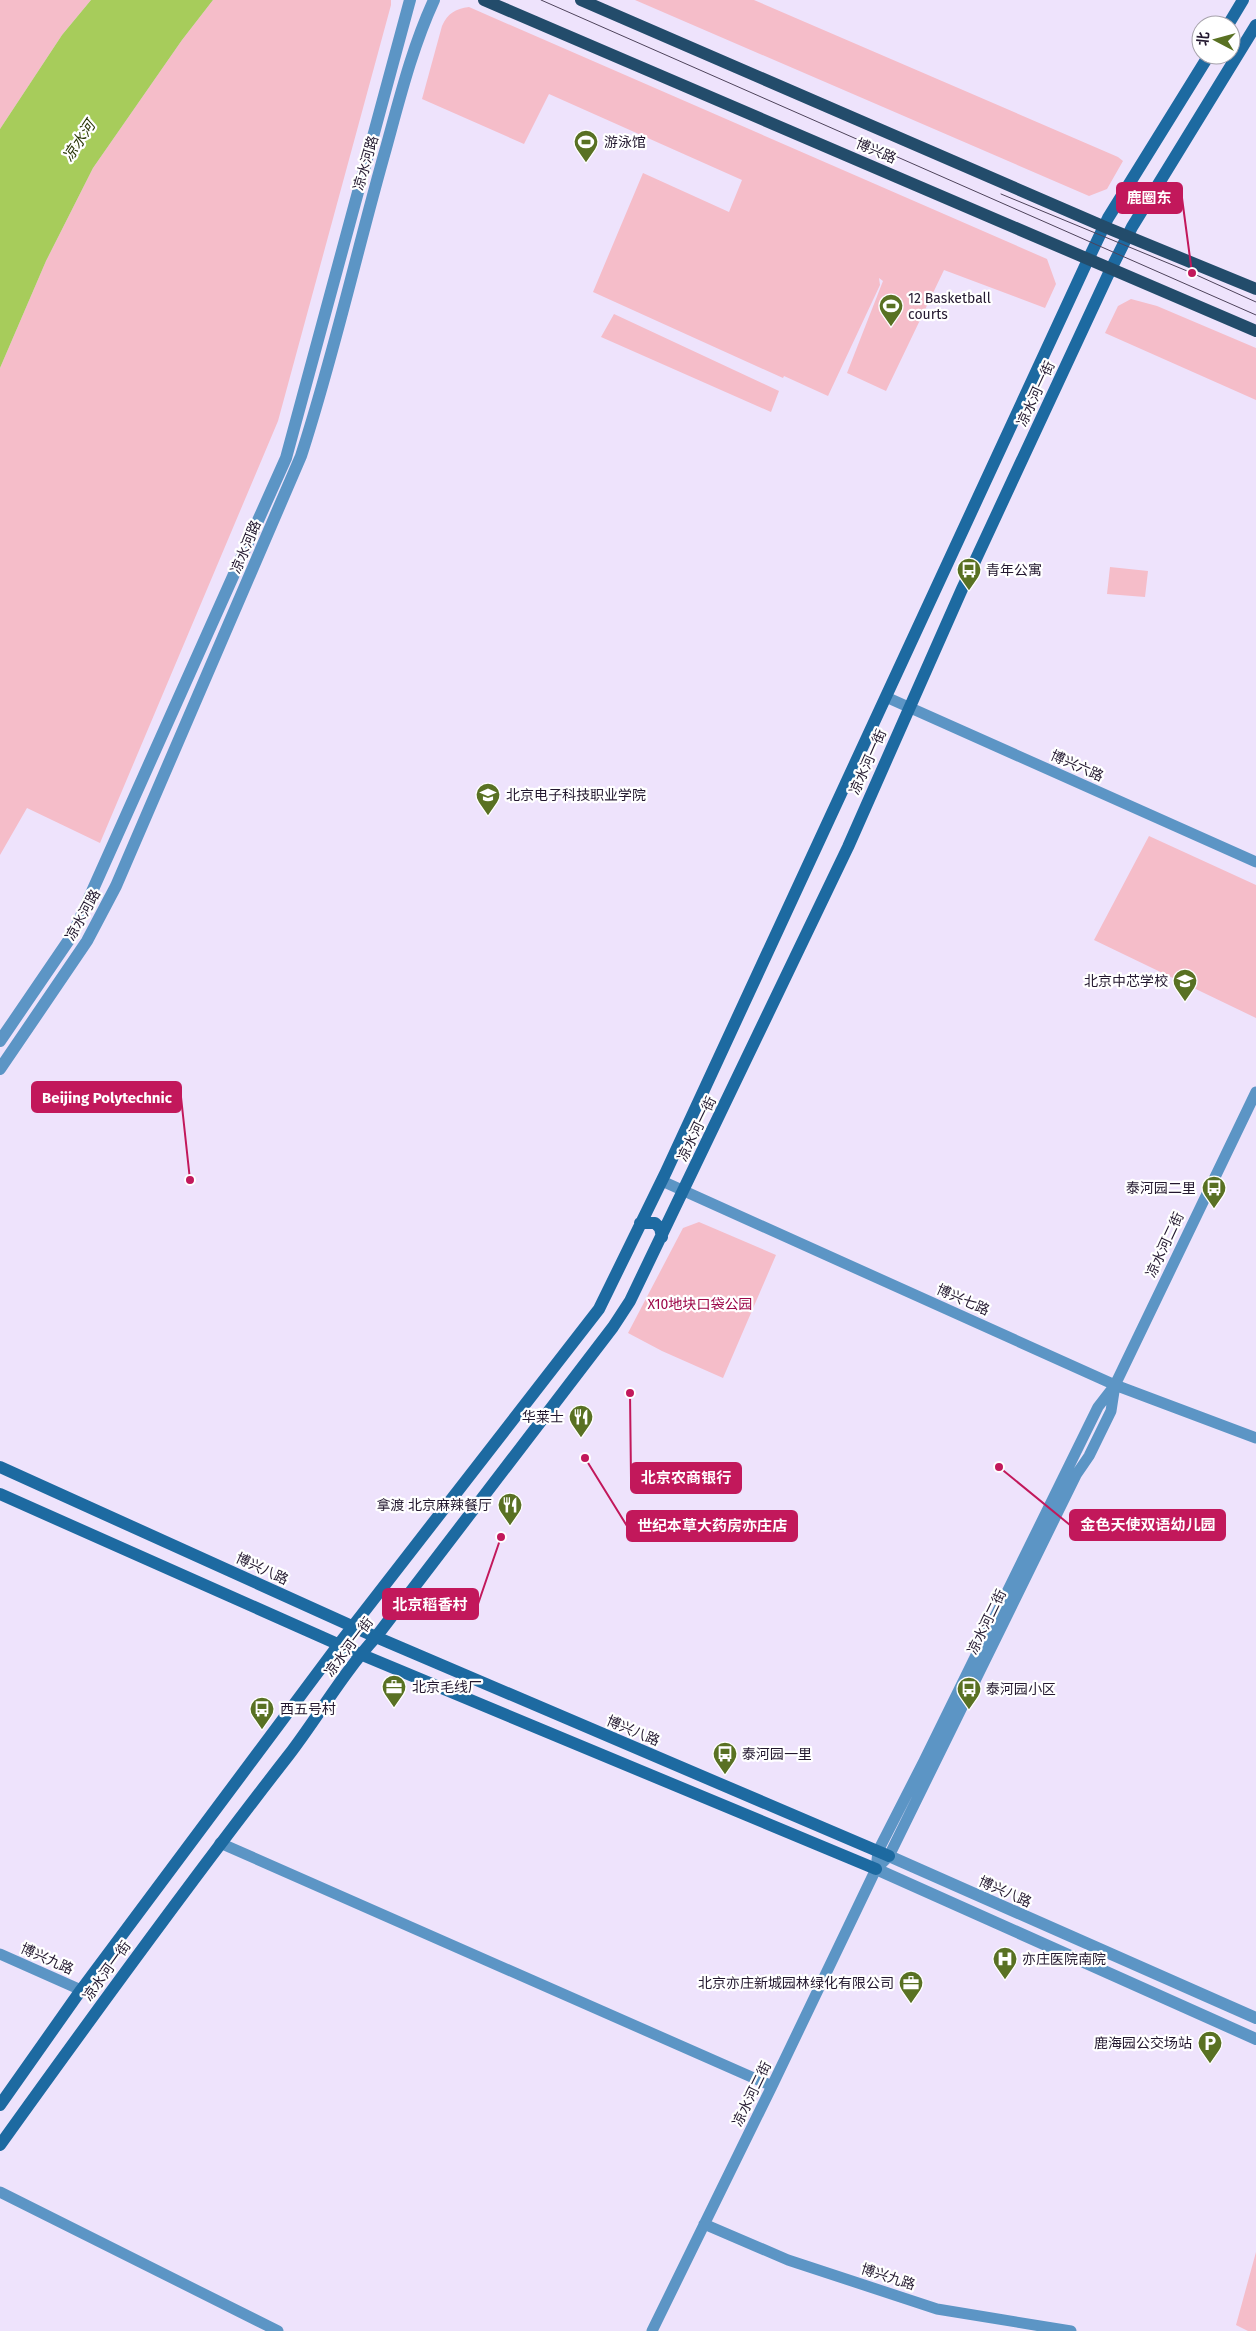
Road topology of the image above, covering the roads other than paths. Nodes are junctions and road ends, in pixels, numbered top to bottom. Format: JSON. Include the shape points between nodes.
{"nodes":[{"id":1,"x":434,"y":0,"type":"edge"},
{"id":2,"x":484,"y":0,"type":"edge"},
{"id":3,"x":581,"y":0,"type":"edge"},
{"id":4,"x":1243,"y":0,"type":"edge"},
{"id":5,"x":409,"y":4,"type":"edge"},
{"id":6,"x":1234,"y":15,"type":"edge"},
{"id":7,"x":426,"y":16,"type":"junction"},
{"id":8,"x":1256,"y":25,"type":"edge"},
{"id":9,"x":1203,"y":65,"type":"edge"},
{"id":10,"x":1105,"y":227,"type":"junction"},
{"id":11,"x":1128,"y":236,"type":"junction"},
{"id":12,"x":1089,"y":259,"type":"junction"},
{"id":13,"x":1111,"y":269,"type":"junction"},
{"id":14,"x":1256,"y":290,"type":"edge"},
{"id":15,"x":1256,"y":331,"type":"edge"},
{"id":16,"x":886,"y":698,"type":"junction"},
{"id":17,"x":909,"y":707,"type":"junction"},
{"id":18,"x":1256,"y":862,"type":"edge"},
{"id":19,"x":0,"y":1041,"type":"edge"},
{"id":20,"x":0,"y":1069,"type":"edge"},
{"id":21,"x":1256,"y":1092,"type":"edge"},
{"id":22,"x":662,"y":1181,"type":"junction"},
{"id":23,"x":684,"y":1190,"type":"junction"},
{"id":24,"x":640,"y":1223,"type":"junction"},
{"id":25,"x":662,"y":1237,"type":"junction"},
{"id":26,"x":1115,"y":1385,"type":"junction"},
{"id":27,"x":1256,"y":1438,"type":"edge"},
{"id":28,"x":0,"y":1467,"type":"edge"},
{"id":29,"x":0,"y":1494,"type":"edge"},
{"id":30,"x":352,"y":1627,"type":"junction"},
{"id":31,"x":376,"y":1637,"type":"junction"},
{"id":32,"x":339,"y":1644,"type":"junction"},
{"id":33,"x":360,"y":1654,"type":"junction"},
{"id":34,"x":220,"y":1843,"type":"junction"},
{"id":35,"x":883,"y":1854,"type":"junction"},
{"id":36,"x":876,"y":1869,"type":"junction"},
{"id":37,"x":0,"y":1954,"type":"edge"},
{"id":38,"x":81,"y":1990,"type":"junction"},
{"id":39,"x":1256,"y":2018,"type":"edge"},
{"id":40,"x":1256,"y":2039,"type":"edge"},
{"id":41,"x":772,"y":2086,"type":"junction"},
{"id":42,"x":0,"y":2106,"type":"edge"},
{"id":43,"x":0,"y":2145,"type":"edge"},
{"id":44,"x":0,"y":2192,"type":"edge"},
{"id":45,"x":704,"y":2224,"type":"junction"},
{"id":46,"x":999,"y":2326,"type":"edge"},
{"id":47,"x":278,"y":2331,"type":"edge"},
{"id":48,"x":652,"y":2331,"type":"edge"},
{"id":49,"x":1071,"y":2331,"type":"edge"}],
"edges":[{"from":1,"to":7,"type":"street","name":"凉水河路"},
{"from":2,"to":12,"type":"main road","name":"博兴路"},
{"from":3,"to":10,"type":"main road","name":"博兴路"},
{"from":4,"to":6,"type":"main road"},
{"from":5,"to":7,"type":"street"},
{"from":5,"to":19,"type":"street","name":"凉水河路","via":[[286,458],[72,934]]},
{"from":7,"to":20,"type":"street","name":"凉水河路","via":[[416,39],[318,404],[301,456],[116,886],[87,941]]},
{"from":8,"to":11,"type":"main road","name":"凉水河一街"},
{"from":9,"to":10,"type":"main road","name":"凉水河一街"},
{"from":10,"to":11,"type":"main road","name":"博兴路"},
{"from":10,"to":12,"type":"main road","name":"凉水河一街"},
{"from":11,"to":13,"type":"main road","name":"凉水河一街"},
{"from":11,"to":14,"type":"main road","name":"博兴路"},
{"from":12,"to":13,"type":"main road","name":"博兴路"},
{"from":12,"to":16,"type":"main road","name":"凉水河一街"},
{"from":13,"to":15,"type":"main road","name":"博兴路"},
{"from":13,"to":17,"type":"main road","name":"凉水河一街"},
{"from":16,"to":17,"type":"street","name":"博兴六路"},
{"from":16,"to":22,"type":"main road","name":"凉水河一街"},
{"from":17,"to":18,"type":"street","name":"博兴六路"},
{"from":17,"to":23,"type":"main road","name":"凉水河一街","via":[[848,847]]},
{"from":21,"to":26,"type":"street","name":"凉水河二街"},
{"from":22,"to":23,"type":"street","name":"博兴七路"},
{"from":22,"to":24,"type":"main road","name":"凉水河一街"},
{"from":23,"to":25,"type":"main road","name":"凉水河一街"},
{"from":23,"to":26,"type":"street","name":"博兴七路"},
{"from":24,"to":25,"type":"main road","via":[[655,1223]]},
{"from":24,"to":30,"type":"main road","name":"凉水河一街","via":[[599,1309]]},
{"from":25,"to":31,"type":"main road","name":"凉水河一街","via":[[613,1327]]},
{"from":26,"to":27,"type":"street","name":"博兴七路"},
{"from":26,"to":35,"type":"street","name":"凉水河二街","via":[[1111,1411],[1089,1456]]},
{"from":28,"to":30,"type":"main road","name":"博兴八路"},
{"from":29,"to":32,"type":"main road"},
{"from":30,"to":31,"type":"main road","name":"博兴八路"},
{"from":30,"to":32,"type":"main road","name":"凉水河一街"},
{"from":31,"to":33,"type":"main road","name":"凉水河一街"},
{"from":31,"to":35,"type":"main road","name":"博兴八路"},
{"from":32,"to":33,"type":"main road"},
{"from":32,"to":38,"type":"main road","name":"凉水河一街"},
{"from":33,"to":34,"type":"main road","name":"凉水河一街","via":[[314,1722]]},
{"from":33,"to":36,"type":"main road"},
{"from":34,"to":41,"type":"street"},
{"from":34,"to":43,"type":"main road","name":"凉水河一街"},
{"from":35,"to":36,"type":"street","name":"凉水河二街"},
{"from":35,"to":39,"type":"street","name":"博兴八路"},
{"from":36,"to":40,"type":"street"},
{"from":36,"to":41,"type":"street","name":"凉水河二街"},
{"from":37,"to":38,"type":"street","name":"博兴九路"},
{"from":38,"to":42,"type":"main road","name":"凉水河一街"},
{"from":41,"to":45,"type":"street","name":"凉水河二街"},
{"from":44,"to":47,"type":"street"},
{"from":45,"to":46,"type":"street","name":"博兴九路","via":[[788,2260]]},
{"from":45,"to":48,"type":"street","name":"凉水河二街"},
{"from":46,"to":49,"type":"street","name":"博兴九路"}]}
